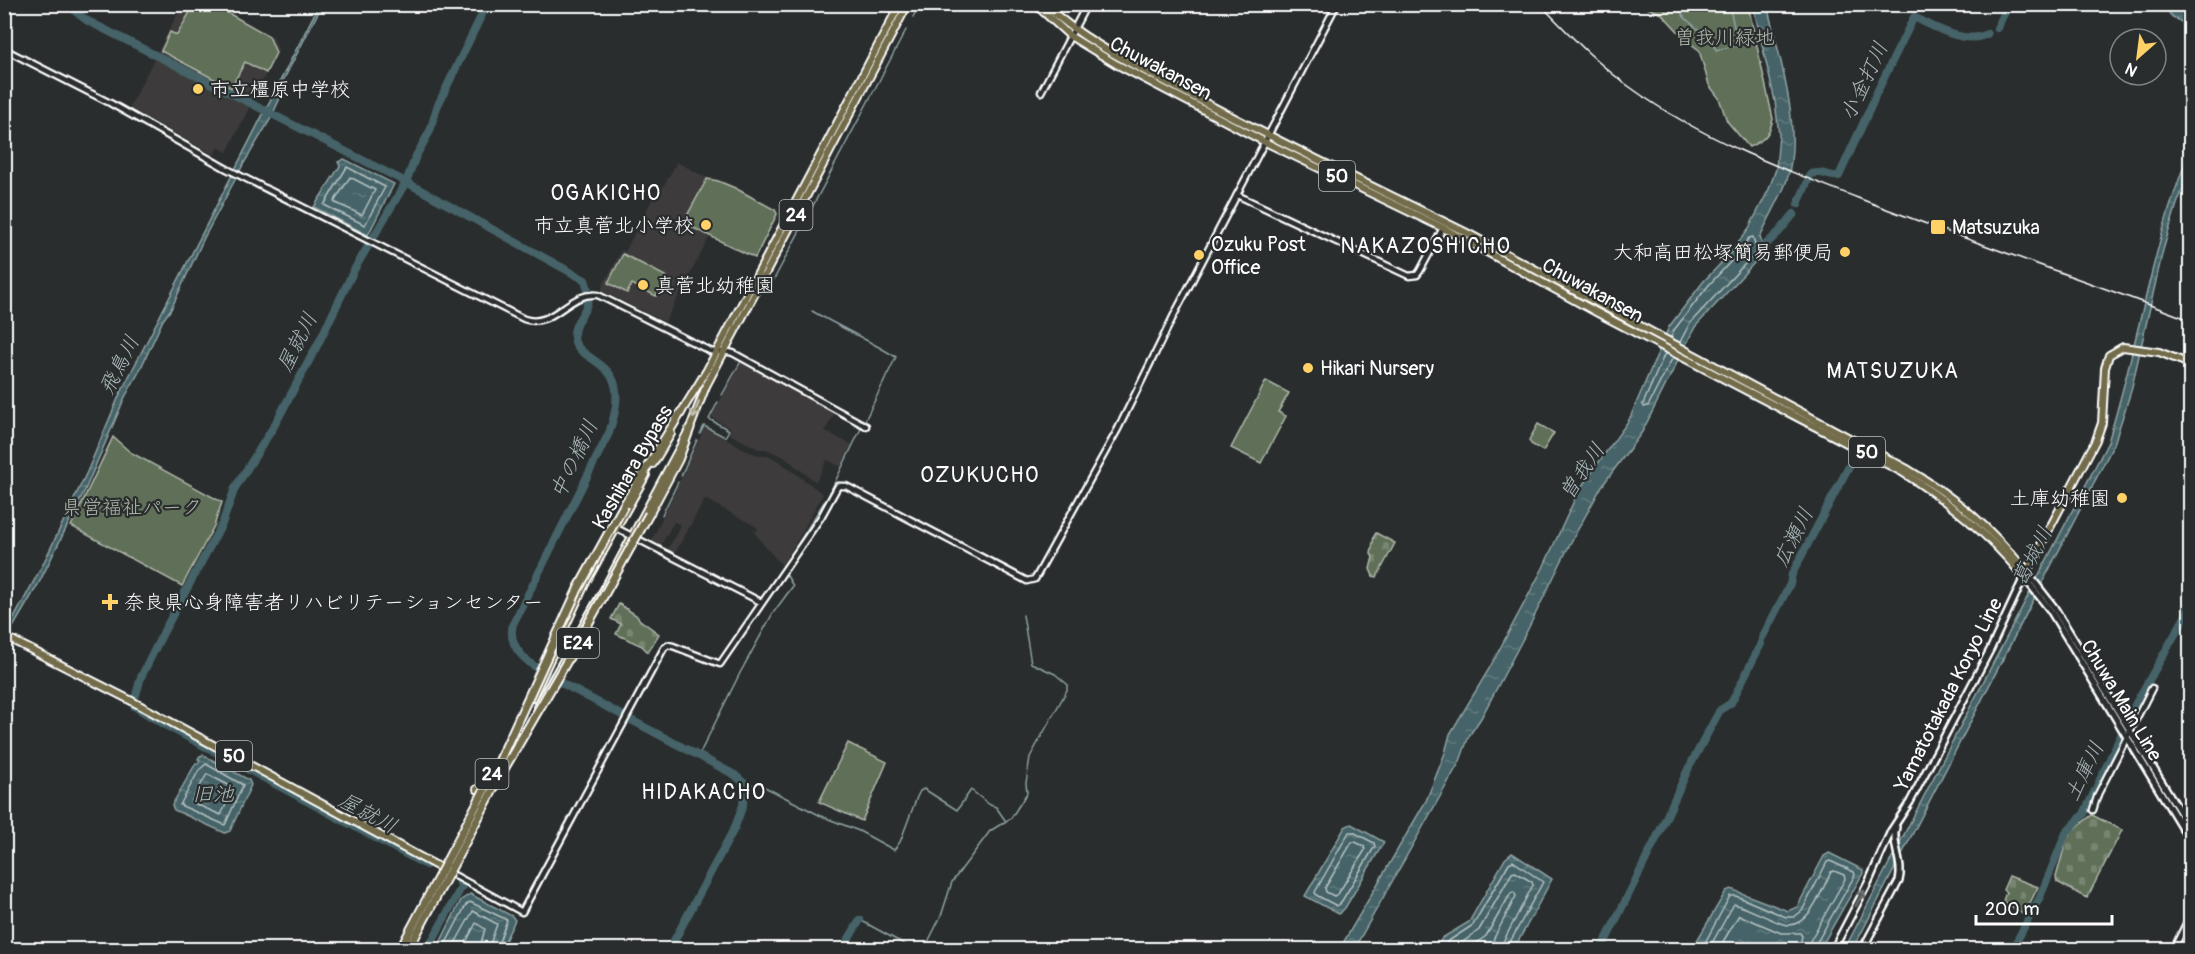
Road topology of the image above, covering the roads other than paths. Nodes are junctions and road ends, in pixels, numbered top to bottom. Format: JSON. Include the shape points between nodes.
{"nodes":[{"id":1,"x":900,"y":4,"type":"edge"},
{"id":2,"x":908,"y":4,"type":"edge"},
{"id":3,"x":1035,"y":4,"type":"edge"},
{"id":4,"x":1044,"y":4,"type":"edge"},
{"id":5,"x":1087,"y":4,"type":"edge"},
{"id":6,"x":1337,"y":4,"type":"edge"},
{"id":7,"x":1072,"y":33,"type":"junction"},
{"id":8,"x":4,"y":49,"type":"edge"},
{"id":9,"x":1041,"y":92,"type":"dead end"},
{"id":10,"x":1267,"y":139,"type":"junction"},
{"id":11,"x":1237,"y":195,"type":"junction"},
{"id":12,"x":1443,"y":228,"type":"junction"},
{"id":13,"x":1646,"y":334,"type":"junction"},
{"id":14,"x":725,"y":352,"type":"junction"},
{"id":15,"x":716,"y":353,"type":"junction"},
{"id":16,"x":2190,"y":364,"type":"edge"},
{"id":17,"x":681,"y":412,"type":"junction"},
{"id":18,"x":866,"y":426,"type":"dead end"},
{"id":19,"x":690,"y":428,"type":"junction"},
{"id":20,"x":624,"y":505,"type":"joint"},
{"id":21,"x":649,"y":514,"type":"joint"},
{"id":22,"x":616,"y":528,"type":"junction"},
{"id":23,"x":632,"y":536,"type":"junction"},
{"id":24,"x":2025,"y":574,"type":"junction"},
{"id":25,"x":2044,"y":598,"type":"junction"},
{"id":26,"x":761,"y":602,"type":"junction"},
{"id":27,"x":4,"y":636,"type":"edge"},
{"id":28,"x":2152,"y":687,"type":"dead end"},
{"id":29,"x":2128,"y":732,"type":"junction"},
{"id":30,"x":501,"y":767,"type":"junction"},
{"id":31,"x":2093,"y":810,"type":"dead end"},
{"id":32,"x":1897,"y":823,"type":"junction"},
{"id":33,"x":2190,"y":828,"type":"edge"},
{"id":34,"x":2190,"y":841,"type":"edge"},
{"id":35,"x":442,"y":869,"type":"junction"},
{"id":36,"x":450,"y":873,"type":"junction"},
{"id":37,"x":2190,"y":916,"type":"edge"},
{"id":38,"x":400,"y":950,"type":"edge"},
{"id":39,"x":408,"y":950,"type":"edge"},
{"id":40,"x":1833,"y":950,"type":"edge"},
{"id":41,"x":1862,"y":950,"type":"edge"},
{"id":42,"x":2174,"y":950,"type":"edge"}],
"edges":[{"from":1,"to":15,"type":"main road","name":"Kashihara Bypass","number":"24"},
{"from":2,"to":14,"type":"main road","name":"Kashihara Bypass","number":"24"},
{"from":3,"to":7,"type":"main road","name":"Chuwakansen","number":"50"},
{"from":4,"to":7,"type":"main road","name":"Chuwakansen","number":"50"},
{"from":5,"to":7,"type":"street"},
{"from":6,"to":10,"type":"street"},
{"from":7,"to":9,"type":"street"},
{"from":7,"to":10,"type":"main road","name":"Chuwakansen","number":"50","via":[[1116,64]]},
{"from":8,"to":15,"type":"street","via":[[226,169],[529,321],[547,319],[574,299],[592,294]]},
{"from":10,"to":11,"type":"street"},
{"from":10,"to":12,"type":"main road","name":"Chuwakansen","number":"50"},
{"from":10,"to":13,"type":"main road","name":"Chuwakansen","number":"50","via":[[1469,234]]},
{"from":11,"to":12,"type":"street","via":[[1409,276],[1420,272]]},
{"from":11,"to":26,"type":"street","via":[[1118,429],[1035,579],[1027,580],[842,485]]},
{"from":12,"to":13,"type":"main road","name":"Chuwakansen","number":"50"},
{"from":13,"to":24,"type":"main road","name":"Chuwakansen","number":"50","via":[[1928,481],[1982,522]]},
{"from":14,"to":15,"type":"street"},
{"from":14,"to":18,"type":"street"},
{"from":14,"to":19,"type":"main road","name":"Kashihara Bypass","number":"24","one_way":true},
{"from":15,"to":17,"type":"main road","name":"Kashihara Bypass","number":"24"},
{"from":16,"to":24,"type":"main road","via":[[2171,356],[2127,348],[2116,349],[2109,355],[2102,423],[2096,440]]},
{"from":17,"to":20,"type":"highway","number":"24"},
{"from":17,"to":22,"type":"main road","name":"Kashihara Bypass","number":"24"},
{"from":19,"to":21,"type":"highway","number":"24"},
{"from":19,"to":23,"type":"main road","name":"Kashihara Bypass","number":"24"},
{"from":20,"to":30,"type":"highway","number":"E24","bridge":true,"via":[[573,600]]},
{"from":21,"to":30,"type":"highway","number":"E24","bridge":true,"via":[[574,649]]},
{"from":22,"to":23,"type":"street"},
{"from":22,"to":35,"type":"main road","name":"Kashihara Bypass","number":"24","bridge":true},
{"from":23,"to":26,"type":"street"},
{"from":23,"to":36,"type":"main road","name":"Kashihara Bypass","number":"24","bridge":true,"via":[[554,674]]},
{"from":24,"to":25,"type":"main road","name":"Chuwa Main Line"},
{"from":24,"to":32,"type":"main road","name":"Yamatotakada Koryo Line","via":[[1991,648]]},
{"from":25,"to":29,"type":"main road","name":"Chuwa Main Line","via":[[2124,719]]},
{"from":25,"to":29,"type":"main road","name":"Chuwa Main Line","via":[[2121,727]]},
{"from":26,"to":36,"type":"street","via":[[720,664],[674,646],[664,648],[522,912]]},
{"from":27,"to":35,"type":"main road","number":"50"},
{"from":28,"to":29,"type":"street"},
{"from":29,"to":31,"type":"street"},
{"from":29,"to":33,"type":"main road","name":"Chuwa Main Line"},
{"from":29,"to":34,"type":"main road","name":"Chuwa Main Line"},
{"from":30,"to":38,"type":"highway","number":"E24","bridge":true},
{"from":30,"to":39,"type":"highway","number":"E24","bridge":true},
{"from":40,"to":32,"type":"main road","name":"Yamatotakada Koryo Line","one_way":true},
{"from":32,"to":41,"type":"main road","name":"Yamatotakada Koryo Line","via":[[1899,881]]},
{"from":35,"to":36,"type":"main road","number":"50"},
{"from":35,"to":38,"type":"main road","name":"Kashihara Bypass","number":"24"},
{"from":36,"to":39,"type":"main road","name":"Kashihara Bypass","number":"24"},
{"from":37,"to":42,"type":"street"}]}
